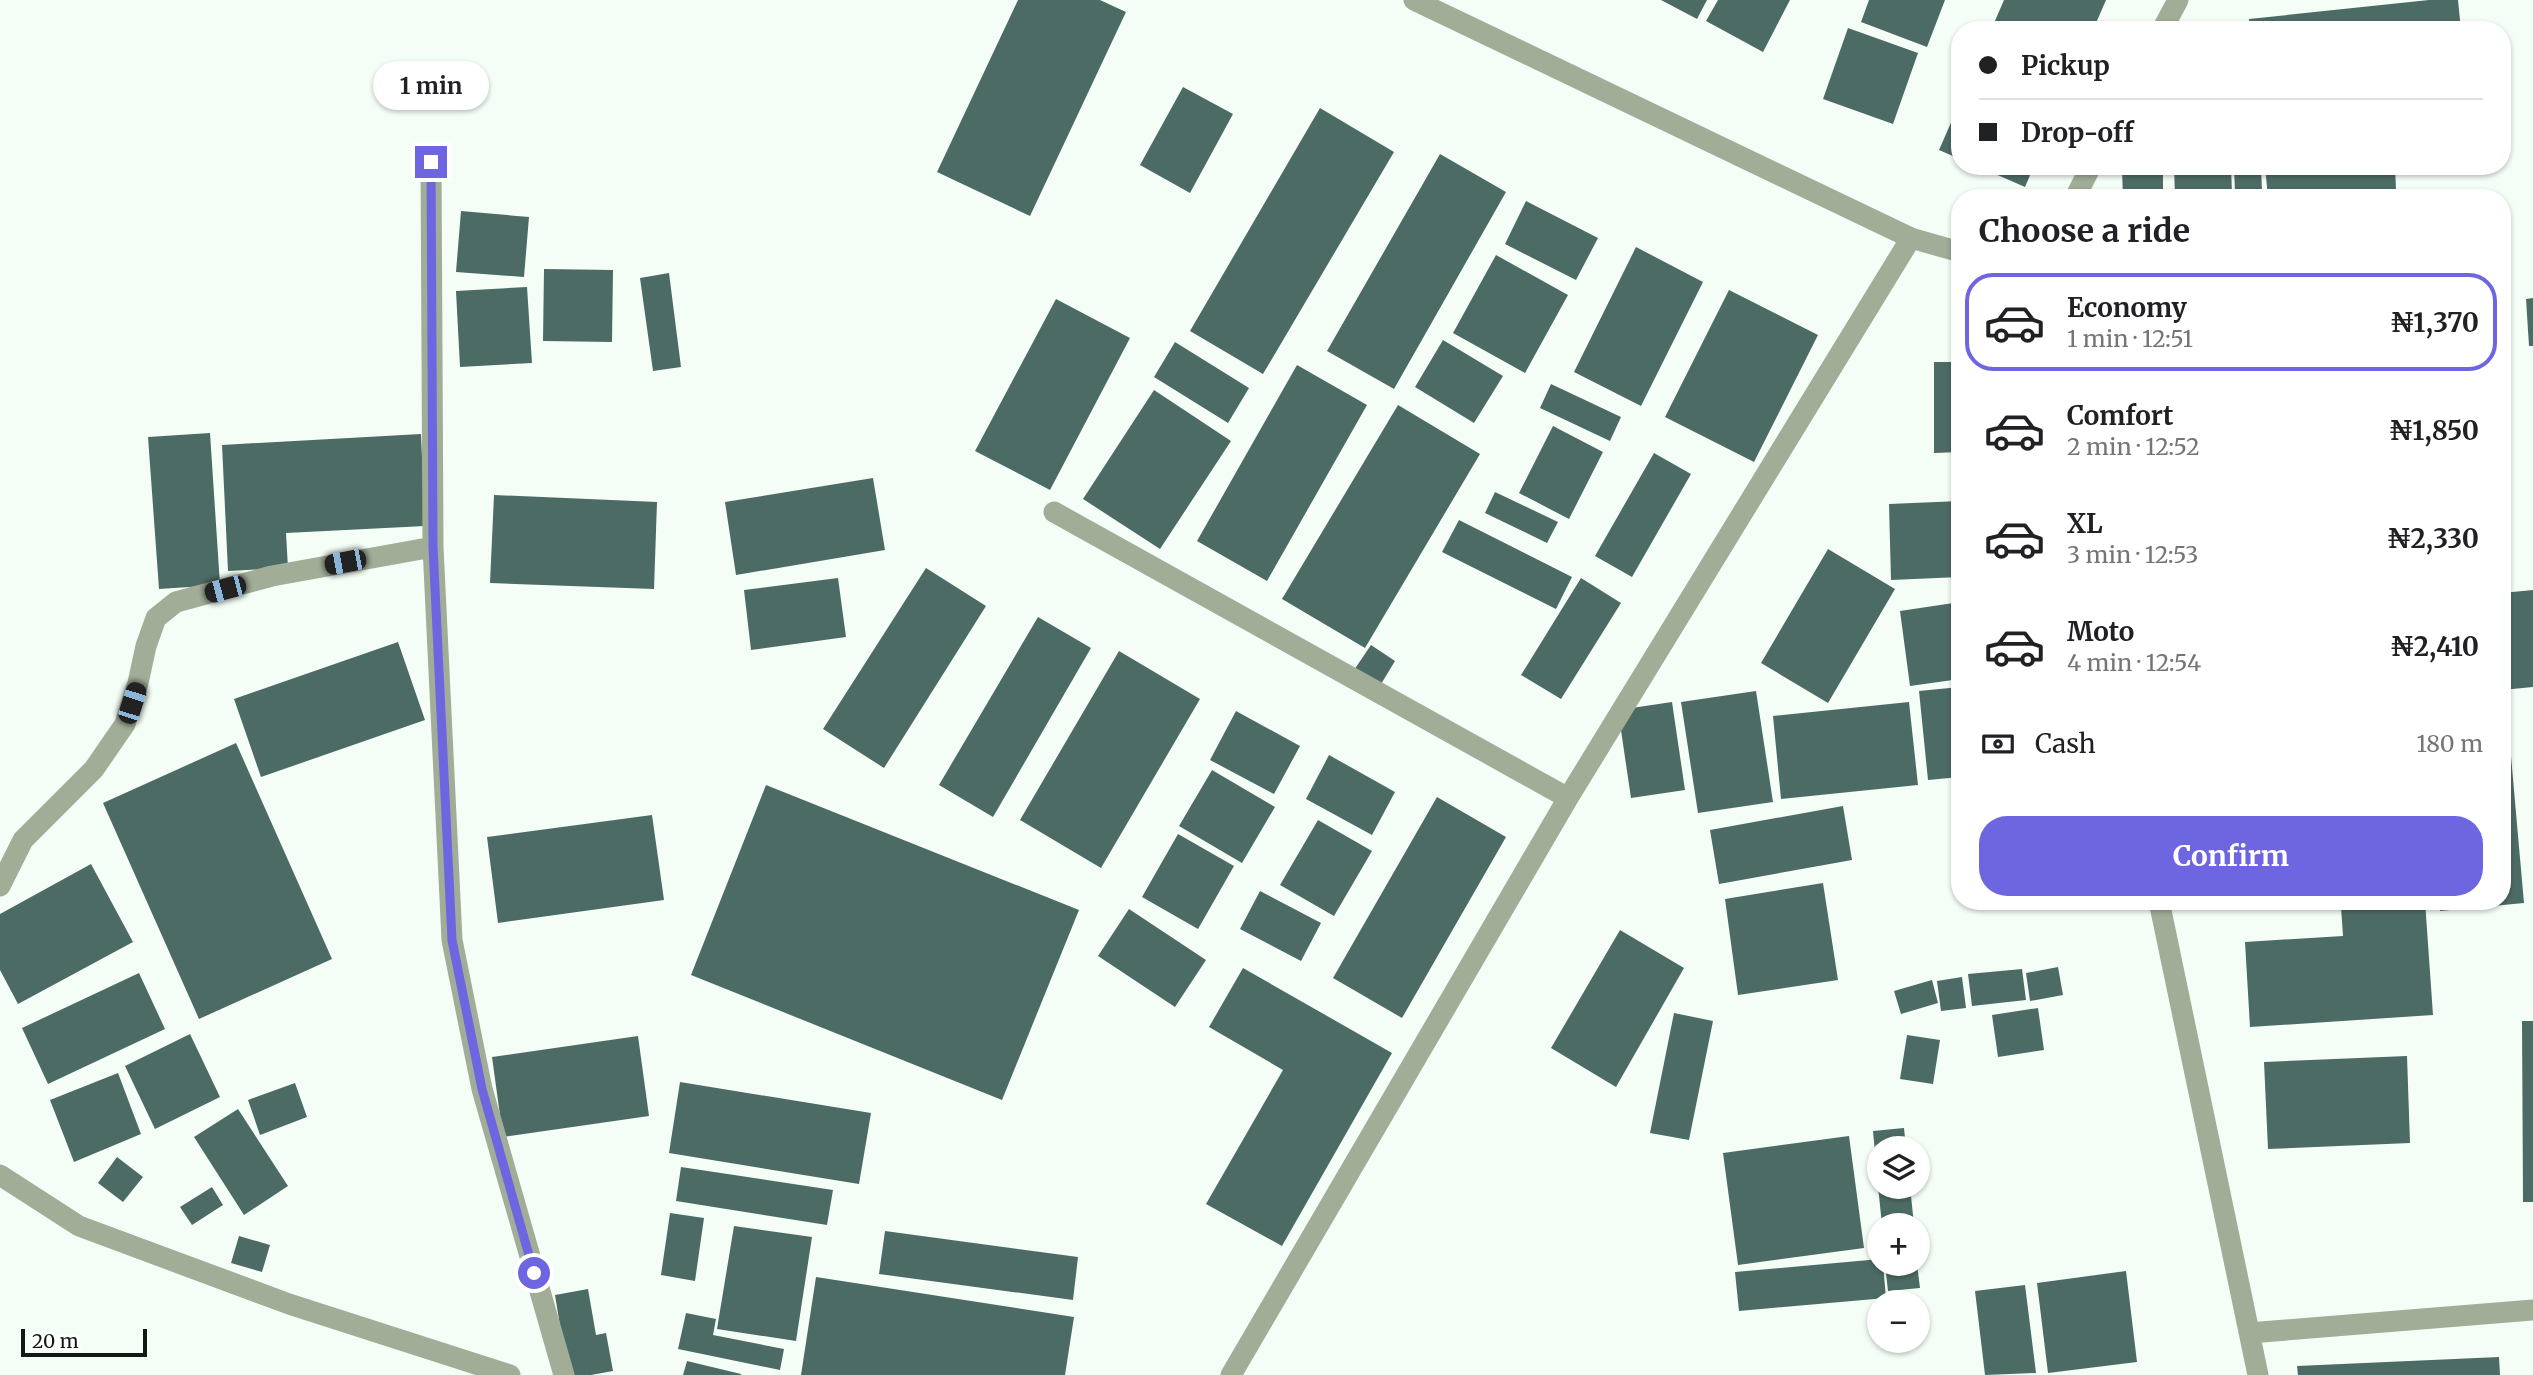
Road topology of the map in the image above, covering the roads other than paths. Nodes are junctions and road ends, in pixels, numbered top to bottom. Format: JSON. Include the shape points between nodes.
{"nodes":[{"id":1,"x":1414,"y":0,"type":"edge"},
{"id":2,"x":2178,"y":0,"type":"edge"},
{"id":3,"x":2167,"y":21,"type":"edge"},
{"id":4,"x":431,"y":162,"type":"dead end"},
{"id":5,"x":1911,"y":238,"type":"junction"},
{"id":6,"x":1951,"y":249,"type":"edge"},
{"id":7,"x":1054,"y":512,"type":"dead end"},
{"id":8,"x":433,"y":547,"type":"junction"},
{"id":9,"x":1568,"y":798,"type":"junction"},
{"id":10,"x":0,"y":886,"type":"edge"},
{"id":11,"x":2161,"y":910,"type":"edge"},
{"id":12,"x":0,"y":1175,"type":"edge"},
{"id":13,"x":2533,"y":1310,"type":"edge"},
{"id":14,"x":2249,"y":1333,"type":"junction"},
{"id":15,"x":510,"y":1375,"type":"edge"},
{"id":16,"x":564,"y":1375,"type":"edge"},
{"id":17,"x":1231,"y":1375,"type":"edge"},
{"id":18,"x":2258,"y":1375,"type":"edge"}],
"edges":[{"from":1,"to":5,"type":"street"},
{"from":2,"to":3,"type":"street"},
{"from":4,"to":8,"type":"street"},
{"from":5,"to":6,"type":"street"},
{"from":5,"to":9,"type":"street"},
{"from":7,"to":9,"type":"street"},
{"from":8,"to":10,"type":"street","via":[[272,576],[176,602],[156,618],[125,724],[94,769],[23,840]]},
{"from":8,"to":16,"type":"street","via":[[452,940],[482,1089]]},
{"from":9,"to":17,"type":"street"},
{"from":11,"to":14,"type":"street"},
{"from":12,"to":15,"type":"street","via":[[79,1226],[289,1304]]},
{"from":13,"to":14,"type":"street"},
{"from":14,"to":18,"type":"street"}]}
